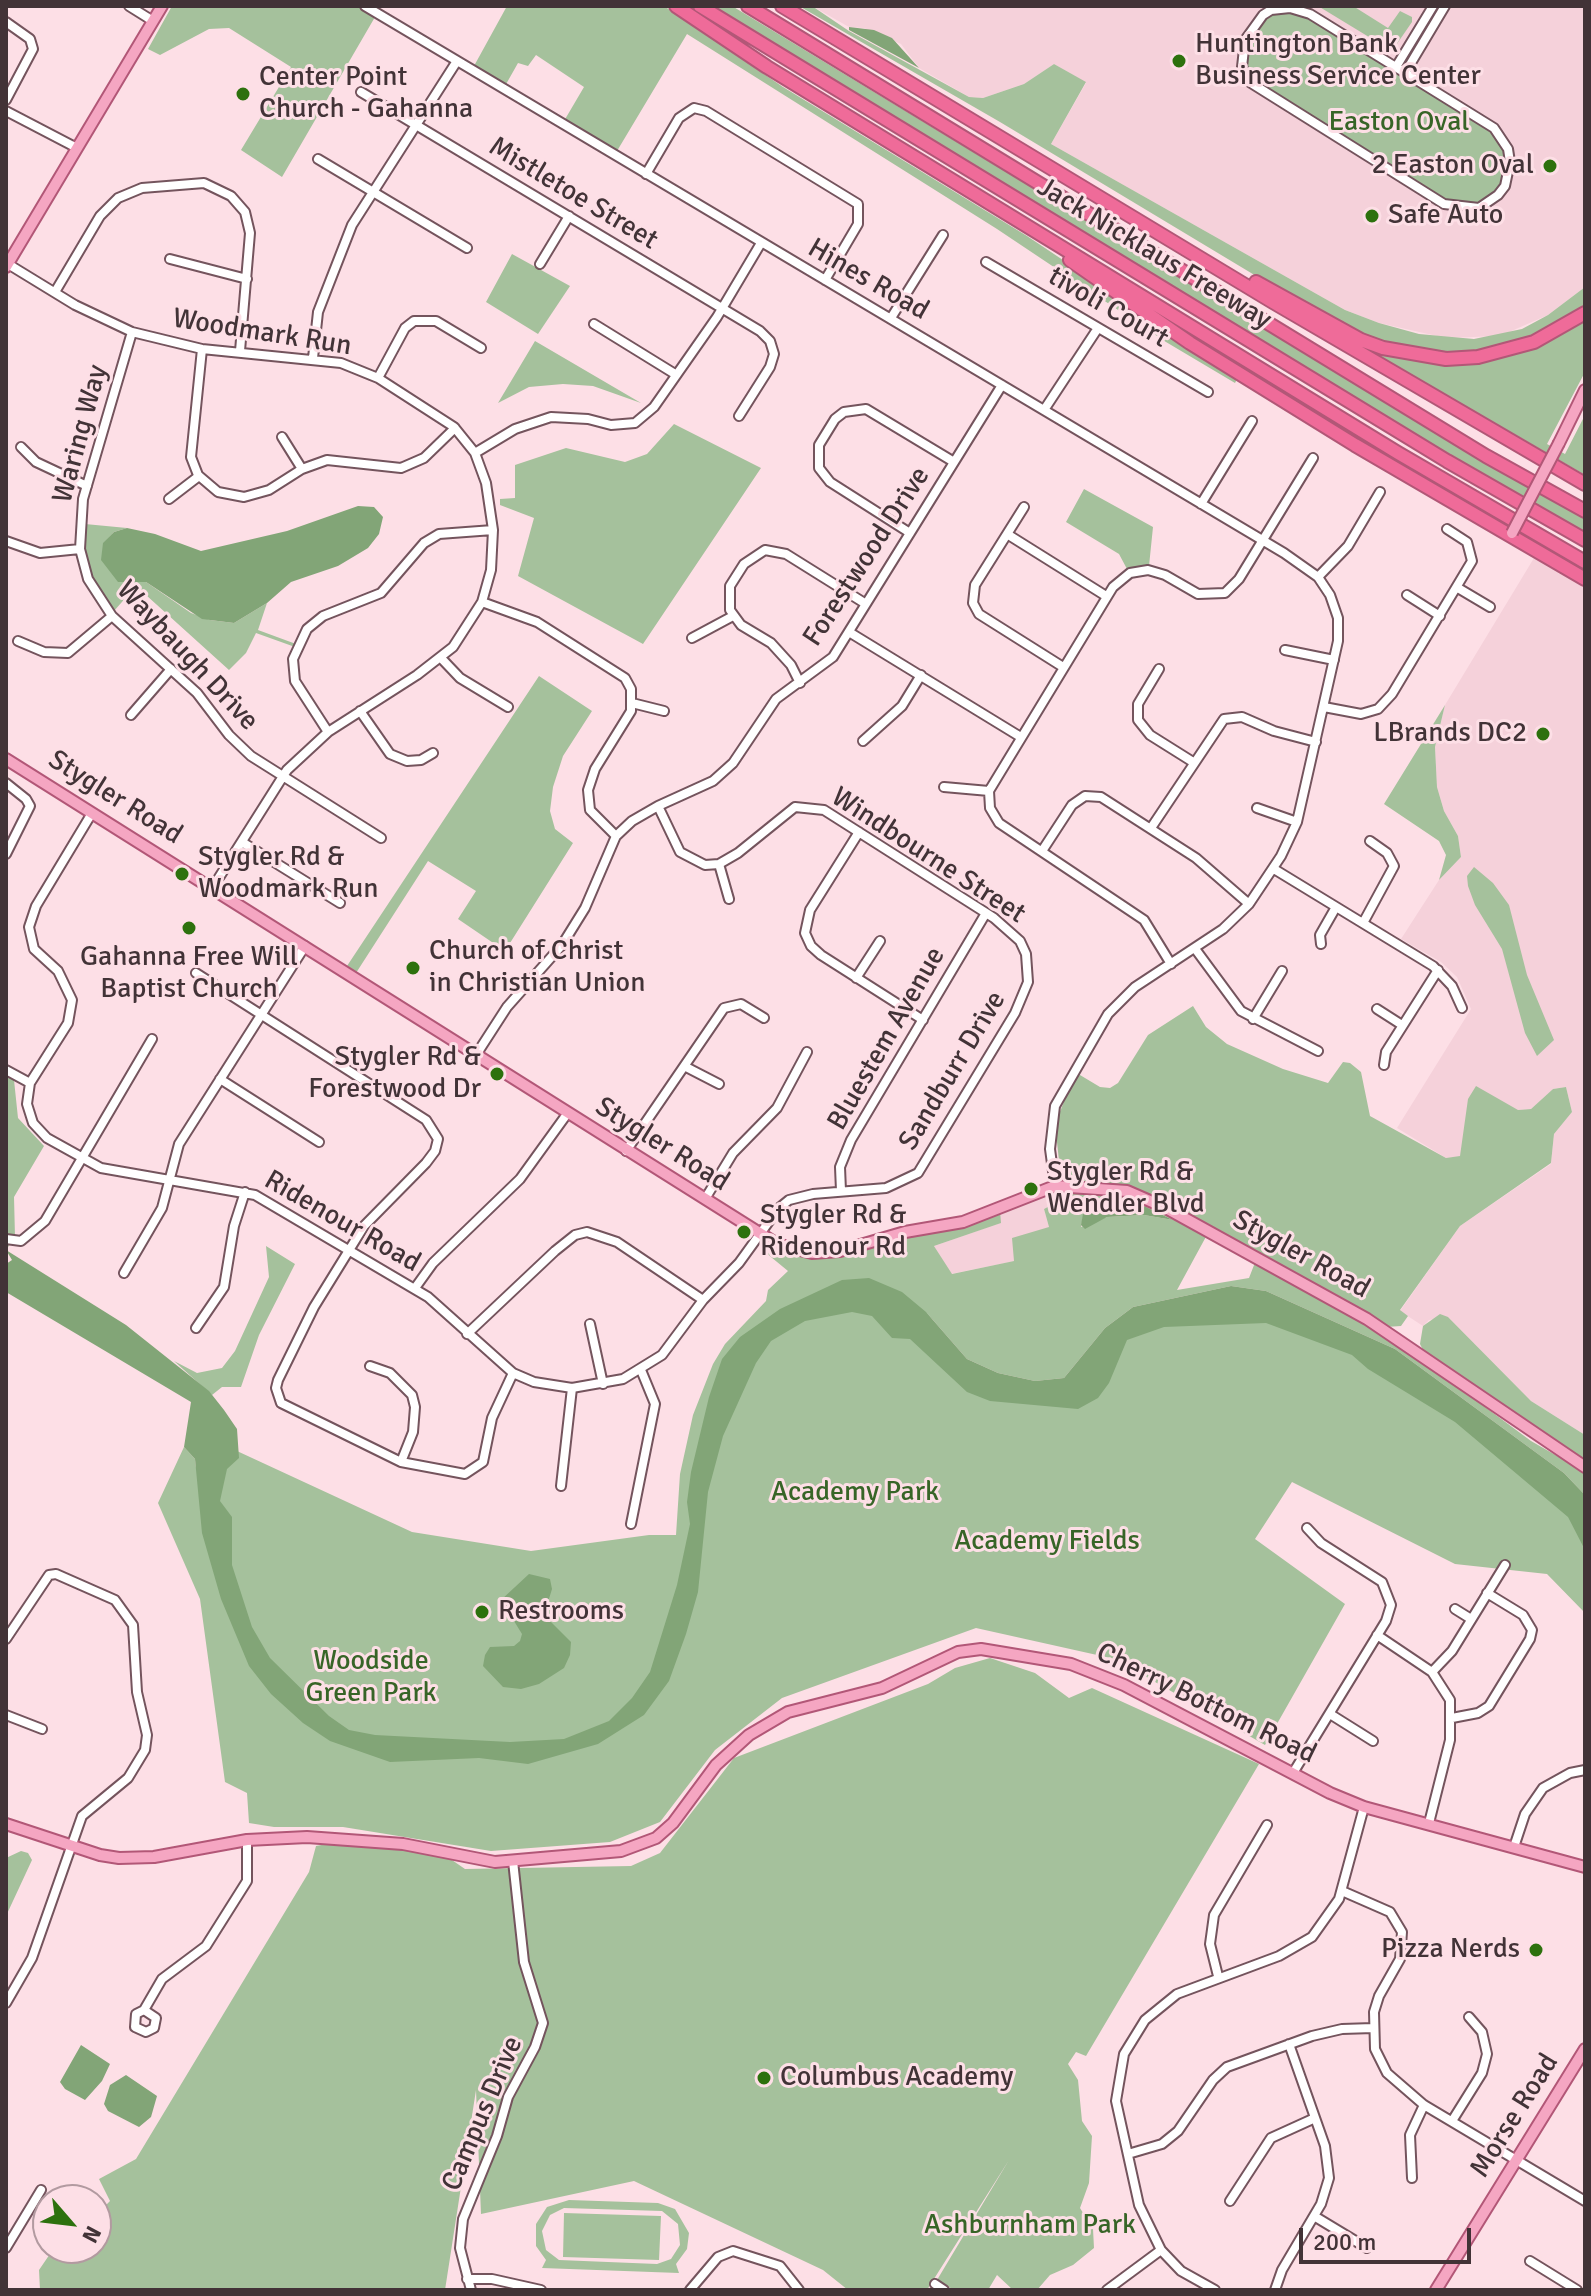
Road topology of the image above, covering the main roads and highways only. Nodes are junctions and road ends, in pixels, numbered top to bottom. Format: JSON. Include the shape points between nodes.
{"nodes":[{"id":1,"x":162,"y":6,"type":"edge"},
{"id":2,"x":676,"y":6,"type":"edge"},
{"id":3,"x":700,"y":6,"type":"edge"},
{"id":4,"x":748,"y":6,"type":"edge"},
{"id":5,"x":782,"y":6,"type":"edge"},
{"id":6,"x":967,"y":115,"type":"junction"},
{"id":7,"x":990,"y":203,"type":"junction"},
{"id":8,"x":7,"y":266,"type":"edge"},
{"id":9,"x":1585,"y":313,"type":"edge"},
{"id":10,"x":1585,"y":390,"type":"edge"},
{"id":11,"x":1585,"y":399,"type":"edge"},
{"id":12,"x":1559,"y":443,"type":"junction"},
{"id":13,"x":1585,"y":484,"type":"edge"},
{"id":14,"x":1585,"y":511,"type":"edge"},
{"id":15,"x":1511,"y":535,"type":"junction"},
{"id":16,"x":1585,"y":540,"type":"edge"},
{"id":17,"x":1585,"y":562,"type":"edge"},
{"id":18,"x":1585,"y":579,"type":"edge"},
{"id":19,"x":6,"y":759,"type":"edge"},
{"id":20,"x":1585,"y":1467,"type":"edge"},
{"id":21,"x":6,"y":1824,"type":"edge"},
{"id":22,"x":1585,"y":1867,"type":"edge"},
{"id":23,"x":1585,"y":2049,"type":"edge"},
{"id":24,"x":1436,"y":2290,"type":"edge"}],
"edges":[{"from":1,"to":8,"type":"main road"},
{"from":2,"to":7,"type":"highway"},
{"from":3,"to":16,"type":"highway","name":"Jack Nicklaus Freeway"},
{"from":4,"to":14,"type":"highway","name":"Jack Nicklaus Freeway","via":[[1486,456]]},
{"from":5,"to":6,"type":"highway"},
{"from":6,"to":9,"type":"highway","via":[[1181,241],[1383,348],[1446,359],[1478,357],[1534,342]]},
{"from":6,"to":13,"type":"highway"},
{"from":7,"to":15,"type":"highway","via":[[1190,343]]},
{"from":7,"to":17,"type":"highway"},
{"from":10,"to":12,"type":"main road"},
{"from":11,"to":12,"type":"main road"},
{"from":12,"to":15,"type":"main road","bridge":true},
{"from":15,"to":18,"type":"highway"},
{"from":19,"to":20,"type":"main road","name":"Stygler Road","via":[[758,1235],[801,1251],[840,1251],[963,1222],[1055,1186],[1114,1188],[1166,1208],[1387,1331]]},
{"from":21,"to":22,"type":"main road","name":"Cherry Bottom Road","via":[[119,1858],[247,1840],[320,1838],[418,1846],[495,1862],[621,1851],[656,1838],[716,1765],[749,1735],[788,1712],[882,1688],[958,1652],[981,1649],[1071,1664],[1124,1685],[1364,1807]]},
{"from":23,"to":24,"type":"main road","name":"Morse Road"}]}
